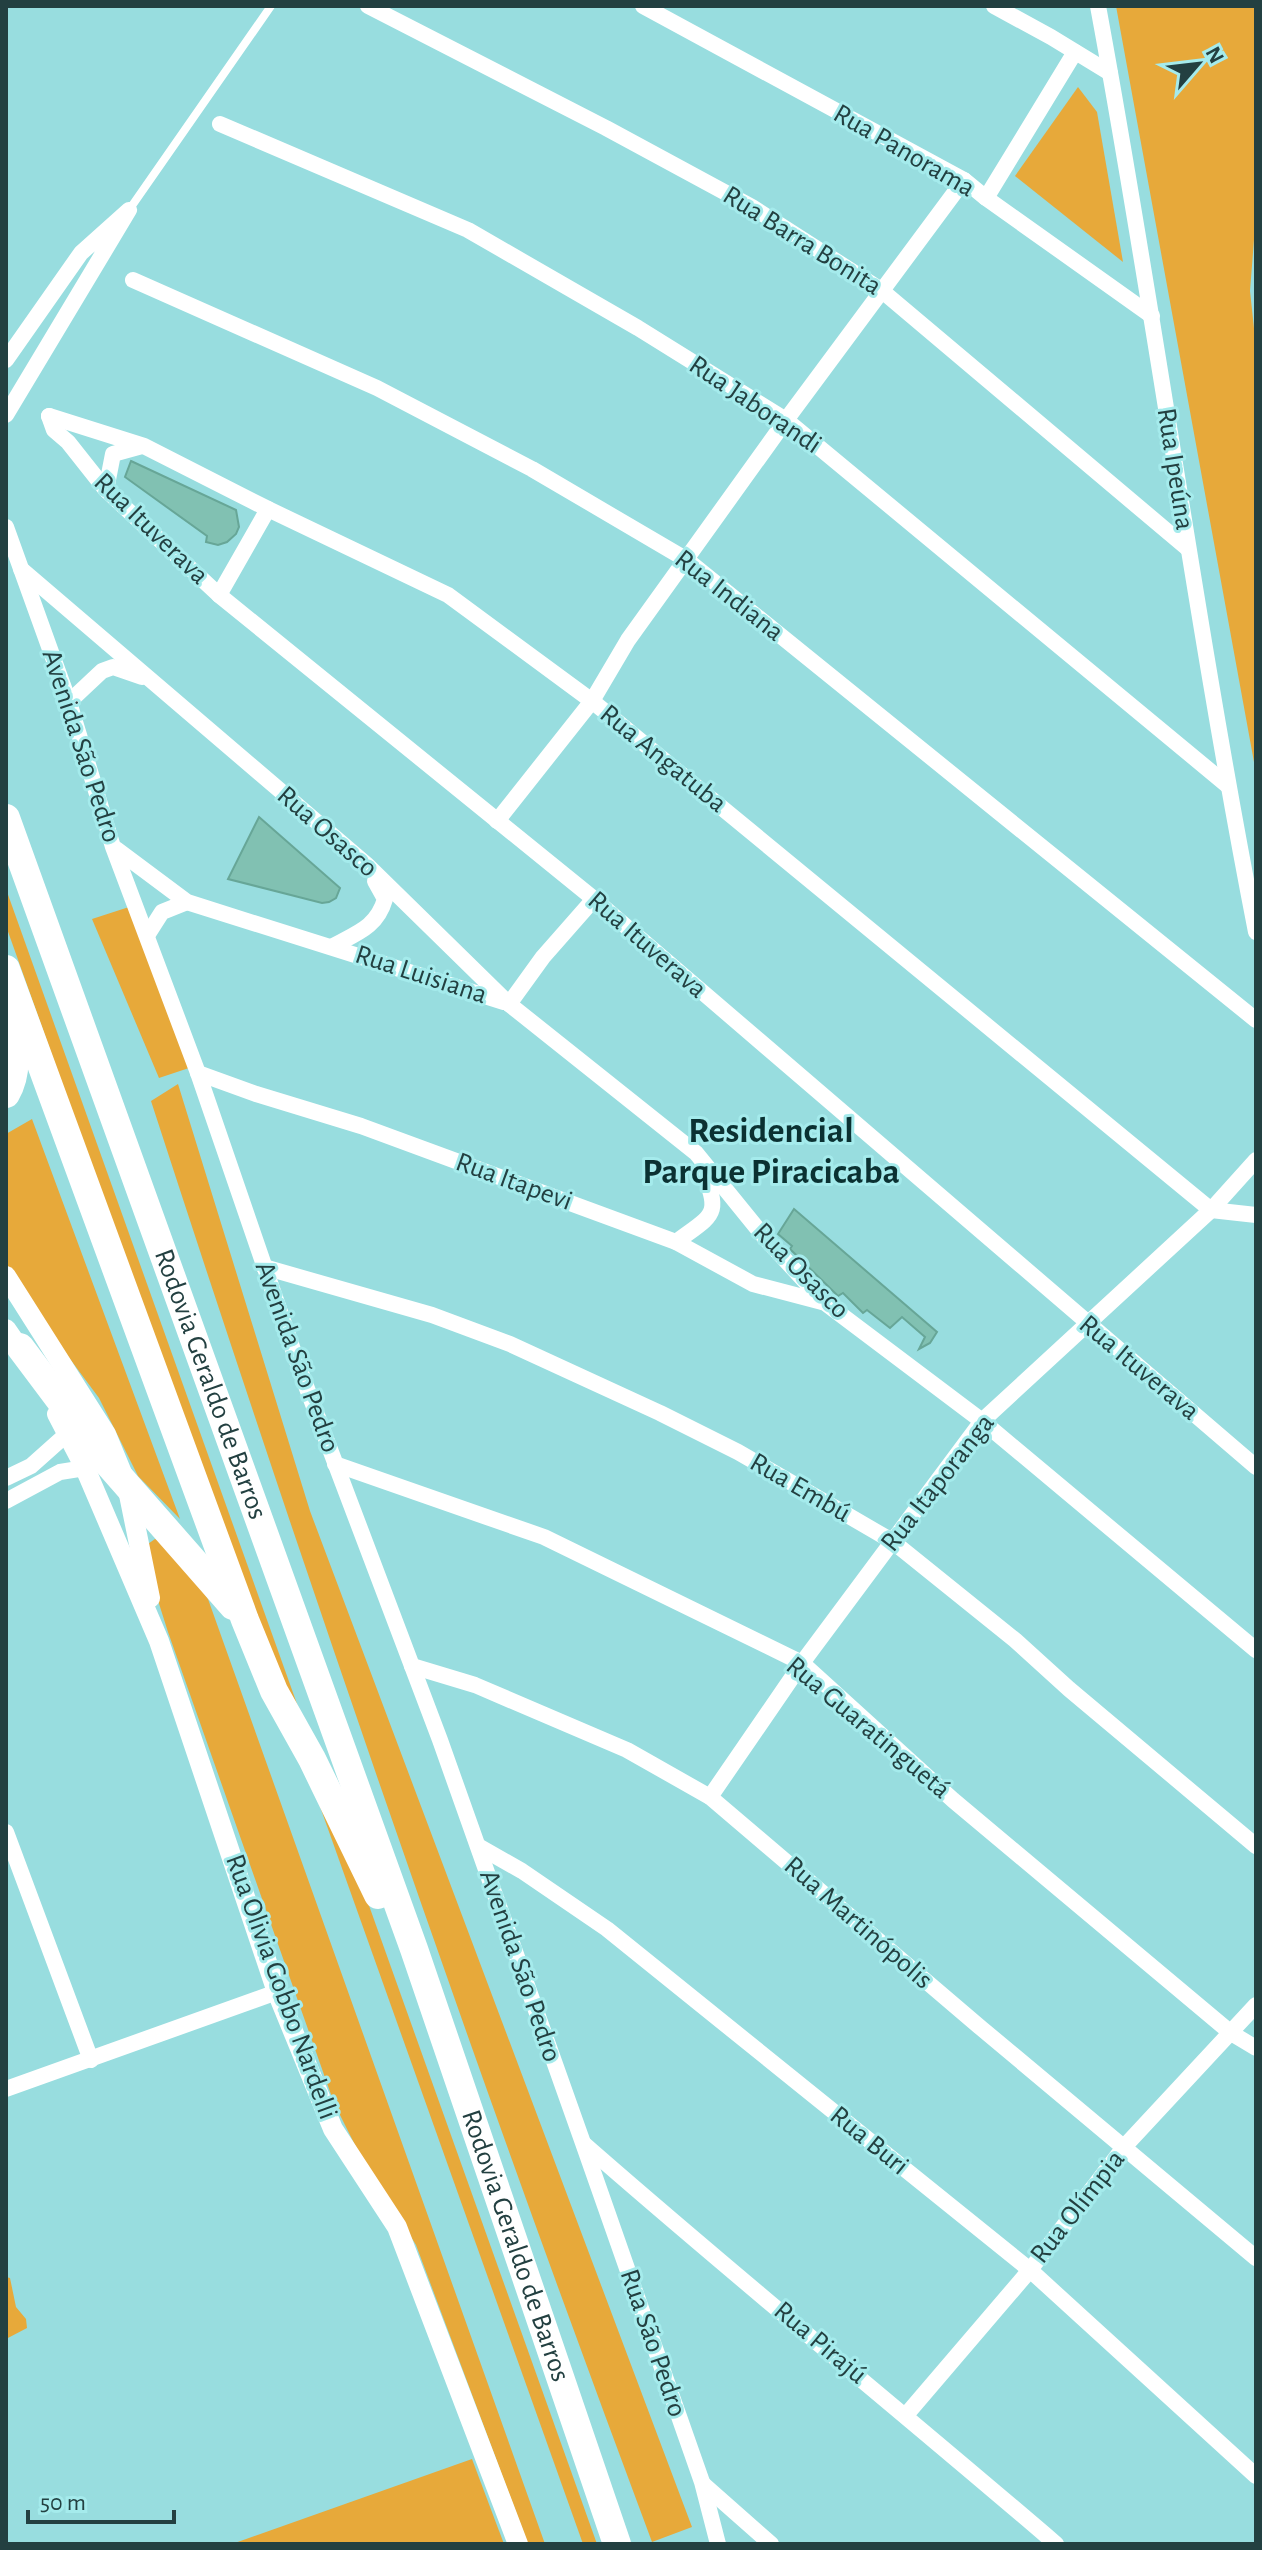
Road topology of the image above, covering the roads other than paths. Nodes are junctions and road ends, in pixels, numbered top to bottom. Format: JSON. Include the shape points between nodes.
{"nodes":[{"id":1,"x":271,"y":6,"type":"edge"},
{"id":2,"x":368,"y":6,"type":"edge"},
{"id":3,"x":643,"y":6,"type":"edge"},
{"id":4,"x":994,"y":6,"type":"edge"},
{"id":5,"x":1098,"y":6,"type":"edge"},
{"id":6,"x":1075,"y":52,"type":"junction"},
{"id":7,"x":1110,"y":73,"type":"junction"},
{"id":8,"x":220,"y":124,"type":"dead end"},
{"id":9,"x":964,"y":180,"type":"junction"},
{"id":10,"x":986,"y":198,"type":"junction"},
{"id":11,"x":129,"y":210,"type":"junction"},
{"id":12,"x":133,"y":280,"type":"dead end"},
{"id":13,"x":881,"y":290,"type":"junction"},
{"id":14,"x":1152,"y":316,"type":"junction"},
{"id":15,"x":6,"y":360,"type":"edge"},
{"id":16,"x":7,"y":407,"type":"edge"},
{"id":17,"x":49,"y":416,"type":"joint"},
{"id":18,"x":786,"y":420,"type":"junction"},
{"id":19,"x":144,"y":446,"type":"junction"},
{"id":20,"x":106,"y":490,"type":"junction"},
{"id":21,"x":268,"y":509,"type":"junction"},
{"id":22,"x":6,"y":527,"type":"edge"},
{"id":23,"x":1187,"y":548,"type":"junction"},
{"id":24,"x":687,"y":560,"type":"junction"},
{"id":25,"x":19,"y":568,"type":"junction"},
{"id":26,"x":219,"y":595,"type":"junction"},
{"id":27,"x":151,"y":679,"type":"junction"},
{"id":28,"x":592,"y":701,"type":"junction"},
{"id":29,"x":69,"y":702,"type":"junction"},
{"id":30,"x":1227,"y":785,"type":"junction"},
{"id":31,"x":6,"y":818,"type":"edge"},
{"id":32,"x":497,"y":821,"type":"junction"},
{"id":33,"x":113,"y":847,"type":"junction"},
{"id":34,"x":366,"y":864,"type":"junction"},
{"id":35,"x":594,"y":899,"type":"junction"},
{"id":36,"x":187,"y":902,"type":"junction"},
{"id":37,"x":1256,"y":932,"type":"edge"},
{"id":38,"x":148,"y":934,"type":"junction"},
{"id":39,"x":333,"y":946,"type":"junction"},
{"id":40,"x":6,"y":969,"type":"edge"},
{"id":41,"x":509,"y":1004,"type":"junction"},
{"id":42,"x":6,"y":1013,"type":"edge"},
{"id":43,"x":1256,"y":1020,"type":"edge"},
{"id":44,"x":198,"y":1073,"type":"junction"},
{"id":45,"x":6,"y":1094,"type":"edge"},
{"id":46,"x":696,"y":1153,"type":"junction"},
{"id":47,"x":1256,"y":1160,"type":"edge"},
{"id":48,"x":1211,"y":1210,"type":"junction"},
{"id":49,"x":1256,"y":1215,"type":"edge"},
{"id":50,"x":676,"y":1242,"type":"junction"},
{"id":51,"x":264,"y":1267,"type":"junction"},
{"id":52,"x":6,"y":1276,"type":"edge"},
{"id":53,"x":824,"y":1302,"type":"junction"},
{"id":54,"x":1087,"y":1324,"type":"junction"},
{"id":55,"x":13,"y":1338,"type":"edge"},
{"id":56,"x":982,"y":1421,"type":"junction"},
{"id":57,"x":68,"y":1433,"type":"junction"},
{"id":58,"x":335,"y":1464,"type":"junction"},
{"id":59,"x":1256,"y":1467,"type":"edge"},
{"id":60,"x":85,"y":1468,"type":"junction"},
{"id":61,"x":6,"y":1478,"type":"edge"},
{"id":62,"x":127,"y":1485,"type":"junction"},
{"id":63,"x":6,"y":1501,"type":"edge"},
{"id":64,"x":892,"y":1541,"type":"junction"},
{"id":65,"x":245,"y":1620,"type":"junction"},
{"id":66,"x":159,"y":1641,"type":"junction"},
{"id":67,"x":1256,"y":1650,"type":"edge"},
{"id":68,"x":802,"y":1663,"type":"junction"},
{"id":69,"x":412,"y":1666,"type":"junction"},
{"id":70,"x":710,"y":1797,"type":"junction"},
{"id":71,"x":6,"y":1832,"type":"edge"},
{"id":72,"x":478,"y":1846,"type":"junction"},
{"id":73,"x":1256,"y":1846,"type":"edge"},
{"id":74,"x":414,"y":1949,"type":"junction"},
{"id":75,"x":277,"y":1992,"type":"junction"},
{"id":76,"x":1256,"y":2005,"type":"edge"},
{"id":77,"x":1231,"y":2033,"type":"junction"},
{"id":78,"x":1256,"y":2048,"type":"edge"},
{"id":79,"x":91,"y":2060,"type":"junction"},
{"id":80,"x":6,"y":2089,"type":"edge"},
{"id":81,"x":583,"y":2143,"type":"junction"},
{"id":82,"x":1124,"y":2147,"type":"junction"},
{"id":83,"x":1256,"y":2258,"type":"edge"},
{"id":84,"x":1030,"y":2270,"type":"junction"},
{"id":85,"x":906,"y":2415,"type":"junction"},
{"id":86,"x":1256,"y":2473,"type":"edge"},
{"id":87,"x":702,"y":2482,"type":"junction"},
{"id":88,"x":518,"y":2544,"type":"edge"},
{"id":89,"x":617,"y":2544,"type":"edge"},
{"id":90,"x":718,"y":2544,"type":"edge"},
{"id":91,"x":771,"y":2544,"type":"edge"},
{"id":92,"x":1056,"y":2544,"type":"edge"}],
"edges":[{"from":1,"to":11,"type":"lane"},
{"from":2,"to":13,"type":"street","name":"Rua Barra Bonita","via":[[752,207]]},
{"from":3,"to":9,"type":"street","name":"Rua Panorama"},
{"from":4,"to":6,"type":"street"},
{"from":5,"to":7,"type":"street","name":"Rua Ipeúna"},
{"from":6,"to":7,"type":"street"},
{"from":6,"to":10,"type":"street"},
{"from":7,"to":14,"type":"street","name":"Rua Ipeúna"},
{"from":8,"to":18,"type":"street","name":"Rua Jaborandi","via":[[468,230]]},
{"from":9,"to":10,"type":"street","name":"Rua Panorama"},
{"from":9,"to":13,"type":"street"},
{"from":10,"to":14,"type":"street","name":"Rua Panorama"},
{"from":11,"to":15,"type":"street","via":[[81,253]]},
{"from":11,"to":16,"type":"street"},
{"from":12,"to":24,"type":"street","name":"Rua Indiana","via":[[377,388],[532,469]]},
{"from":13,"to":18,"type":"street"},
{"from":13,"to":23,"type":"street","name":"Rua Barra Bonita"},
{"from":14,"to":23,"type":"street","name":"Rua Ipeúna"},
{"from":17,"to":19,"type":"street","name":"Rua Angatuba"},
{"from":17,"to":20,"type":"street","name":"Rua Ituverava","via":[[54,430]]},
{"from":18,"to":24,"type":"street"},
{"from":18,"to":30,"type":"street","name":"Rua Jaborandi"},
{"from":19,"to":20,"type":"street","via":[[113,454]]},
{"from":19,"to":21,"type":"street","name":"Rua Angatuba"},
{"from":20,"to":26,"type":"street","name":"Rua Ituverava"},
{"from":21,"to":26,"type":"street"},
{"from":21,"to":28,"type":"street","name":"Rua Angatuba","via":[[448,595]]},
{"from":22,"to":25,"type":"street","name":"Avenida São Pedro"},
{"from":23,"to":30,"type":"street","name":"Rua Ipeúna"},
{"from":24,"to":28,"type":"street","via":[[628,640]]},
{"from":24,"to":43,"type":"street","name":"Rua Indiana"},
{"from":25,"to":27,"type":"street","name":"Rua Osasco"},
{"from":25,"to":29,"type":"street","name":"Avenida São Pedro"},
{"from":26,"to":32,"type":"street","name":"Rua Ituverava"},
{"from":27,"to":29,"type":"street","name":"Rua Osasco","via":[[113,667],[87,682]]},
{"from":27,"to":34,"type":"street","name":"Rua Osasco"},
{"from":28,"to":32,"type":"street"},
{"from":28,"to":48,"type":"street","name":"Rua Angatuba"},
{"from":29,"to":33,"type":"street","name":"Avenida São Pedro"},
{"from":30,"to":37,"type":"street","name":"Rua Ipeúna"},
{"from":31,"to":74,"type":"highway","name":"Rodovia Geraldo de Barros"},
{"from":32,"to":35,"type":"street","name":"Rua Ituverava"},
{"from":33,"to":36,"type":"street","name":"Rua Luisiana"},
{"from":33,"to":38,"type":"street","name":"Avenida São Pedro"},
{"from":34,"to":39,"type":"street","name":"Rua Luisiana","via":[[385,899],[380,916]]},
{"from":34,"to":41,"type":"street","name":"Rua Osasco"},
{"from":35,"to":41,"type":"street"},
{"from":35,"to":54,"type":"street","name":"Rua Ituverava"},
{"from":36,"to":38,"type":"street","via":[[162,912]]},
{"from":36,"to":39,"type":"street","name":"Rua Luisiana"},
{"from":38,"to":44,"type":"street","name":"Avenida São Pedro"},
{"from":39,"to":41,"type":"street","name":"Rua Luisiana"},
{"from":40,"to":65,"type":"highway","name":"Rodovia Geraldo de Barros"},
{"from":41,"to":46,"type":"street","name":"Rua Osasco"},
{"from":42,"to":45,"type":"highway","via":[[15,1062]]},
{"from":44,"to":50,"type":"street","name":"Rua Itapevi","via":[[361,1126]]},
{"from":44,"to":51,"type":"street","name":"Avenida São Pedro"},
{"from":46,"to":50,"type":"street","via":[[714,1198],[709,1217]]},
{"from":46,"to":53,"type":"street","name":"Rua Osasco"},
{"from":47,"to":48,"type":"street","name":"Rua Itaporanga"},
{"from":48,"to":49,"type":"street"},
{"from":48,"to":54,"type":"street","name":"Rua Itaporanga"},
{"from":50,"to":53,"type":"street","name":"Rua Itapevi","via":[[753,1284]]},
{"from":51,"to":58,"type":"street","name":"Avenida São Pedro"},
{"from":51,"to":64,"type":"street","name":"Rua Embú","via":[[432,1315],[510,1344],[738,1452]]},
{"from":52,"to":62,"type":"street","via":[[106,1434]]},
{"from":53,"to":56,"type":"street","name":"Rua Osasco"},
{"from":54,"to":56,"type":"street","name":"Rua Itaporanga"},
{"from":54,"to":59,"type":"street","name":"Rua Ituverava"},
{"from":55,"to":57,"type":"street"},
{"from":55,"to":62,"type":"highway"},
{"from":56,"to":64,"type":"street","name":"Rua Itaporanga"},
{"from":56,"to":67,"type":"street","name":"Rua Osasco"},
{"from":57,"to":60,"type":"street"},
{"from":57,"to":61,"type":"street","via":[[31,1466]]},
{"from":58,"to":68,"type":"street","name":"Rua Guaratinguetá","via":[[544,1537]]},
{"from":58,"to":69,"type":"street","name":"Avenida São Pedro"},
{"from":60,"to":63,"type":"street","via":[[60,1472]]},
{"from":60,"to":66,"type":"street"},
{"from":62,"to":65,"type":"highway"},
{"from":62,"to":66,"type":"street"},
{"from":64,"to":68,"type":"street","name":"Rua Itaporanga"},
{"from":64,"to":73,"type":"street","name":"Rua Embú"},
{"from":65,"to":74,"type":"highway","name":"Rodovia Geraldo de Barros","via":[[274,1691],[369,1878]]},
{"from":66,"to":75,"type":"street","name":"Rua Olivia Gobbo Nardelli"},
{"from":68,"to":70,"type":"street","name":"Rua Itaporanga"},
{"from":68,"to":77,"type":"street","name":"Rua Guaratinguetá","via":[[953,1800]]},
{"from":69,"to":70,"type":"street","name":"Rua Martinópolis","via":[[475,1685],[627,1750]]},
{"from":69,"to":72,"type":"street","name":"Avenida São Pedro"},
{"from":70,"to":82,"type":"street","name":"Rua Martinópolis"},
{"from":71,"to":79,"type":"street"},
{"from":72,"to":81,"type":"street","name":"Avenida São Pedro"},
{"from":72,"to":84,"type":"street","name":"Rua Buri","via":[[607,1929]]},
{"from":74,"to":89,"type":"highway","name":"Rodovia Geraldo de Barros"},
{"from":75,"to":79,"type":"street"},
{"from":75,"to":88,"type":"street","name":"Rua Olivia Gobbo Nardelli","via":[[333,2129],[397,2227]]},
{"from":76,"to":77,"type":"street","name":"Rua Olímpia"},
{"from":77,"to":78,"type":"street","name":"Rua Guaratinguetá"},
{"from":77,"to":82,"type":"street","name":"Rua Olímpia"},
{"from":79,"to":80,"type":"street"},
{"from":81,"to":85,"type":"street","name":"Rua Pirajú"},
{"from":81,"to":87,"type":"street","name":"Rua São Pedro"},
{"from":82,"to":83,"type":"street","name":"Rua Martinópolis"},
{"from":82,"to":84,"type":"street","name":"Rua Olímpia"},
{"from":84,"to":85,"type":"street","name":"Rua Olímpia"},
{"from":84,"to":86,"type":"street","name":"Rua Buri"},
{"from":85,"to":92,"type":"street","name":"Rua Pirajú"},
{"from":87,"to":90,"type":"street","name":"Rua São Pedro"},
{"from":87,"to":91,"type":"street"}]}
